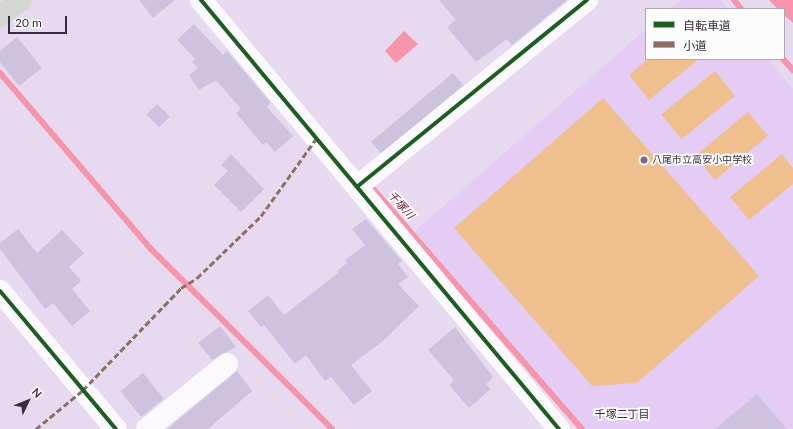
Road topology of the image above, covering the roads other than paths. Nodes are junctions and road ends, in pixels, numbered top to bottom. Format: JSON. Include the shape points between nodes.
{"nodes":[{"id":1,"x":21,"y":0,"type":"edge"},
{"id":2,"x":201,"y":0,"type":"edge"},
{"id":3,"x":587,"y":0,"type":"edge"},
{"id":4,"x":0,"y":16,"type":"edge"},
{"id":5,"x":358,"y":186,"type":"junction"},
{"id":6,"x":0,"y":291,"type":"edge"},
{"id":7,"x":227,"y":364,"type":"dead end"},
{"id":8,"x":116,"y":429,"type":"edge"},
{"id":9,"x":147,"y":429,"type":"edge"},
{"id":10,"x":559,"y":429,"type":"edge"}],
"edges":[{"from":1,"to":4,"type":"highway"},
{"from":2,"to":5,"type":"street"},
{"from":3,"to":5,"type":"street"},
{"from":5,"to":10,"type":"street"},
{"from":6,"to":8,"type":"street"},
{"from":7,"to":9,"type":"street"}]}
